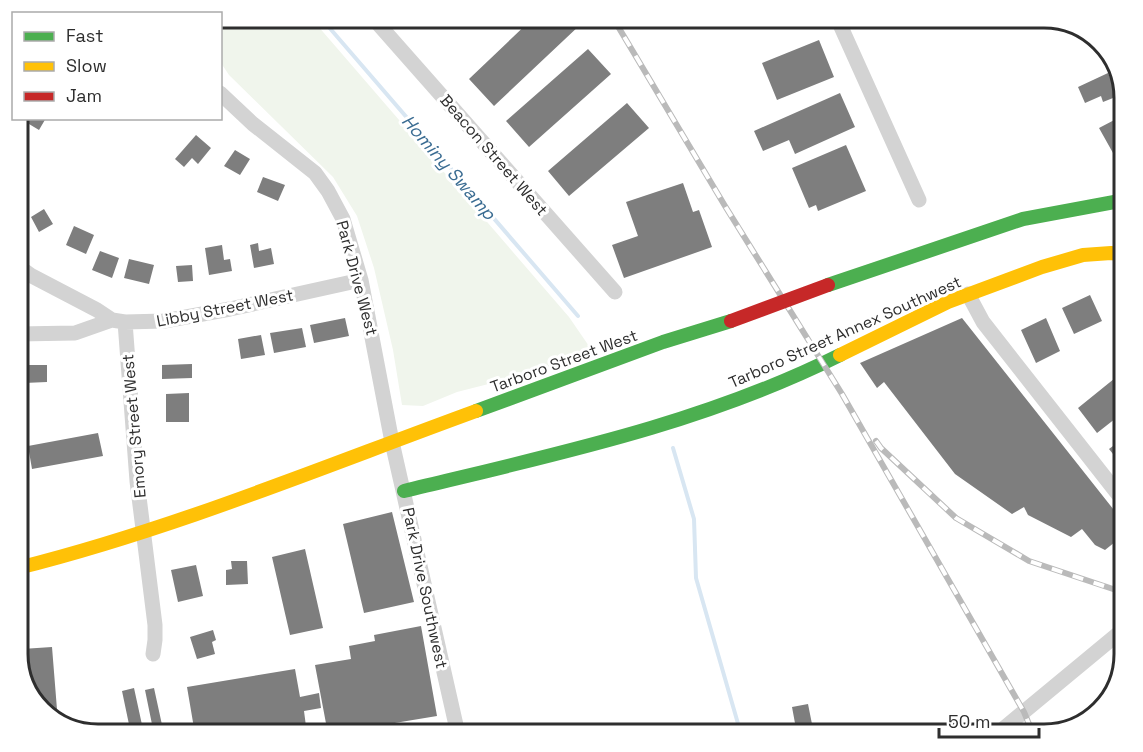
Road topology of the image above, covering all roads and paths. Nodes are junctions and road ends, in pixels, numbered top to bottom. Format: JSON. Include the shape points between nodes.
{"nodes":[{"id":1,"x":383,"y":29,"type":"edge"},
{"id":2,"x":842,"y":29,"type":"edge"},
{"id":3,"x":222,"y":95,"type":"edge"},
{"id":4,"x":919,"y":200,"type":"dead end"},
{"id":5,"x":1114,"y":202,"type":"edge"},
{"id":6,"x":1114,"y":253,"type":"edge"},
{"id":7,"x":29,"y":274,"type":"edge"},
{"id":8,"x":361,"y":280,"type":"junction"},
{"id":9,"x":615,"y":292,"type":"dead end"},
{"id":10,"x":968,"y":294,"type":"junction"},
{"id":11,"x":118,"y":321,"type":"junction"},
{"id":12,"x":29,"y":334,"type":"edge"},
{"id":13,"x":392,"y":442,"type":"junction"},
{"id":14,"x":1114,"y":489,"type":"edge"},
{"id":15,"x":404,"y":491,"type":"junction"},
{"id":16,"x":144,"y":529,"type":"junction"},
{"id":17,"x":29,"y":565,"type":"edge"},
{"id":18,"x":1114,"y":637,"type":"edge"},
{"id":19,"x":153,"y":654,"type":"dead end"},
{"id":20,"x":456,"y":724,"type":"edge"},
{"id":21,"x":1009,"y":724,"type":"edge"}],
"edges":[{"from":1,"to":9,"type":"street","name":"Beacon Street West"},
{"from":2,"to":4,"type":"street"},
{"from":3,"to":8,"type":"street","name":"Park Drive West","via":[[315,174],[328,190],[343,219]]},
{"from":5,"to":13,"type":"main road","name":"Tarboro Street West","bridge":true,"via":[[1023,219],[646,348]]},
{"from":6,"to":10,"type":"main road","name":"Tarboro Street Annex Southwest","via":[[1094,252],[1052,263]]},
{"from":7,"to":11,"type":"street"},
{"from":8,"to":11,"type":"street","name":"Libby Street West","via":[[164,321]]},
{"from":8,"to":13,"type":"street","name":"Park Drive West"},
{"from":10,"to":14,"type":"street","via":[[983,322]]},
{"from":10,"to":15,"type":"main road","name":"Tarboro Street Annex Southwest","via":[[715,408],[544,459]]},
{"from":11,"to":12,"type":"street","name":"Libby Street West","via":[[75,333]]},
{"from":11,"to":16,"type":"street","name":"Emory Street West"},
{"from":13,"to":15,"type":"street","name":"Park Drive Southwest"},
{"from":13,"to":16,"type":"main road","name":"Tarboro Street West"},
{"from":15,"to":20,"type":"street","name":"Park Drive Southwest"},
{"from":16,"to":17,"type":"main road","name":"Tarboro Street West"},
{"from":16,"to":19,"type":"street","name":"Emory Street West","via":[[155,625]]},
{"from":18,"to":21,"type":"street"}]}
